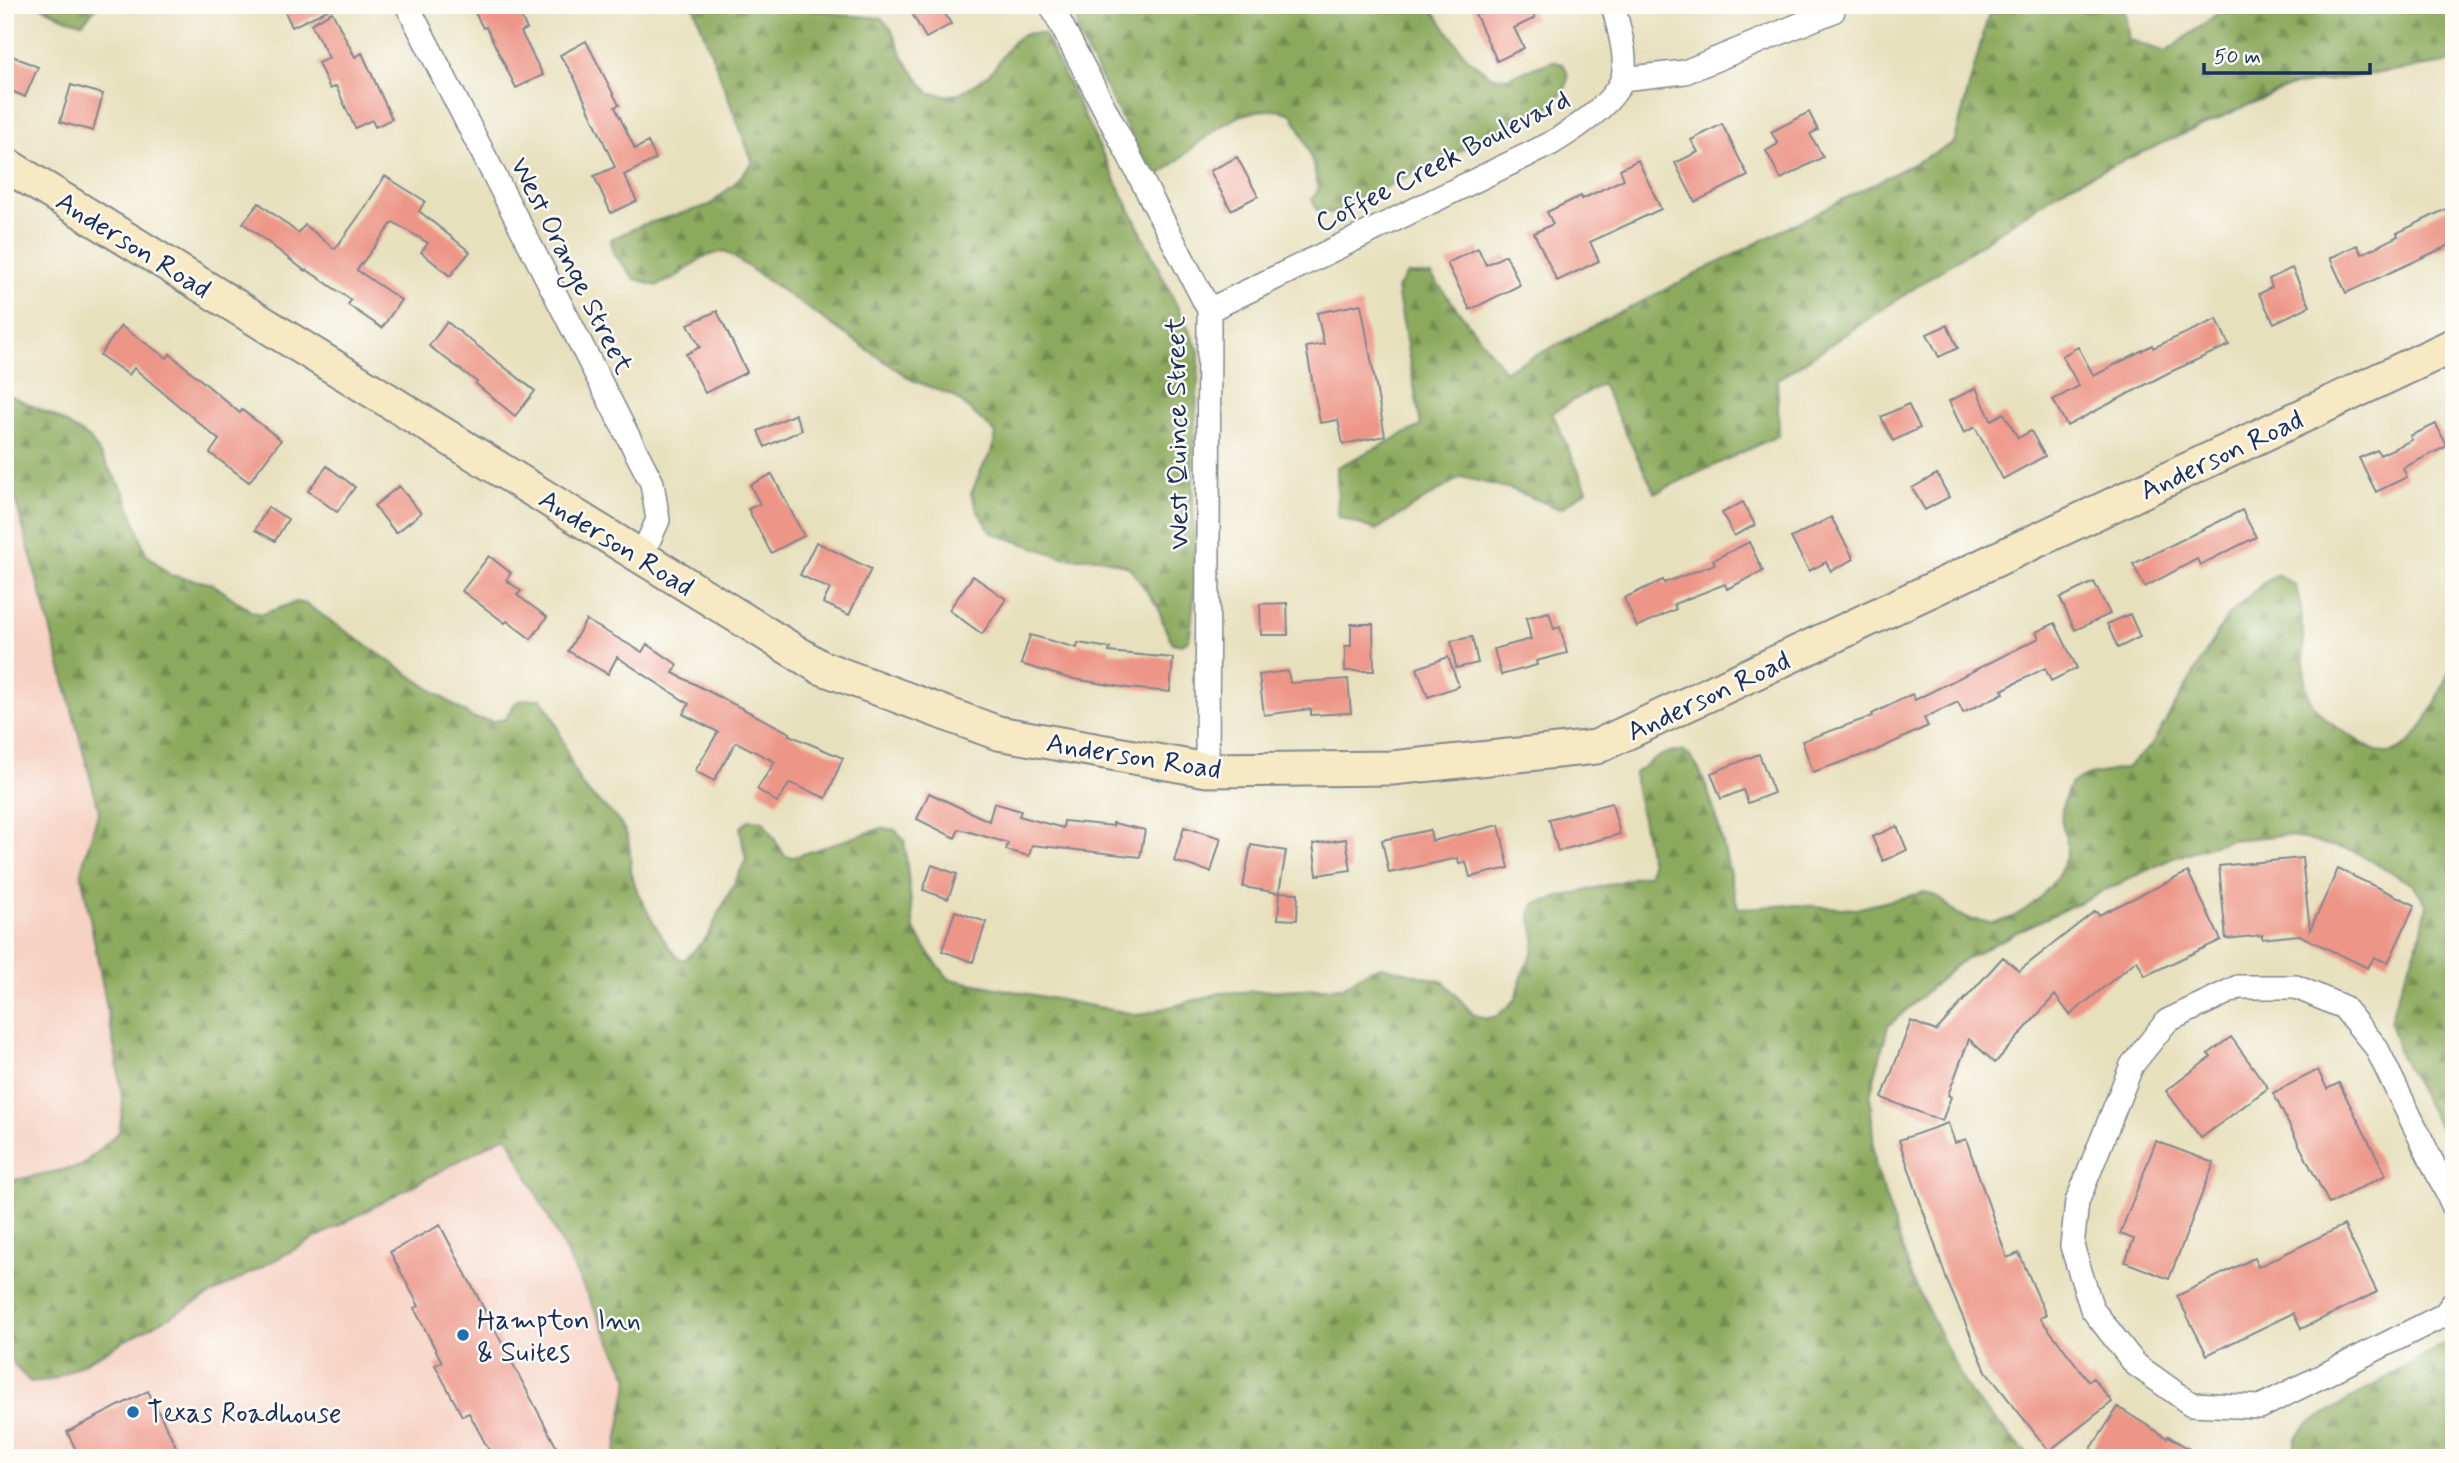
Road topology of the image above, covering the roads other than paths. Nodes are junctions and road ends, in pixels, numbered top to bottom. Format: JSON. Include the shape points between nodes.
{"nodes":[{"id":1,"x":407,"y":5,"type":"edge"},
{"id":2,"x":1051,"y":5,"type":"edge"},
{"id":3,"x":1613,"y":5,"type":"edge"},
{"id":4,"x":1832,"y":10,"type":"dead end"},
{"id":5,"x":1622,"y":79,"type":"junction"},
{"id":6,"x":5,"y":164,"type":"edge"},
{"id":7,"x":1209,"y":310,"type":"junction"},
{"id":8,"x":2454,"y":345,"type":"edge"},
{"id":9,"x":641,"y":557,"type":"junction"},
{"id":10,"x":1207,"y":770,"type":"junction"},
{"id":11,"x":2454,"y":1207,"type":"edge"},
{"id":12,"x":2454,"y":1302,"type":"edge"}],
"edges":[{"from":1,"to":9,"type":"street","name":"West Orange Street","via":[[652,483],[658,520]]},
{"from":2,"to":7,"type":"street","name":"West Quince Street"},
{"from":3,"to":5,"type":"street","via":[[1623,43]]},
{"from":4,"to":5,"type":"street","via":[[1685,72]]},
{"from":5,"to":7,"type":"street","name":"Coffee Creek Boulevard","via":[[1580,126],[1550,144]]},
{"from":6,"to":9,"type":"street","name":"Anderson Road"},
{"from":7,"to":10,"type":"street","name":"West Quince Street"},
{"from":8,"to":10,"type":"street","name":"Anderson Road","via":[[1596,747],[1392,768]]},
{"from":9,"to":10,"type":"street","name":"Anderson Road","via":[[820,667],[998,733]]},
{"from":11,"to":12,"type":"street","via":[[2376,1047],[2343,1007],[2296,986],[2238,987],[2167,1021],[2132,1065],[2077,1202],[2071,1246],[2092,1309],[2135,1364],[2191,1404],[2260,1407],[2444,1315]]}]}
